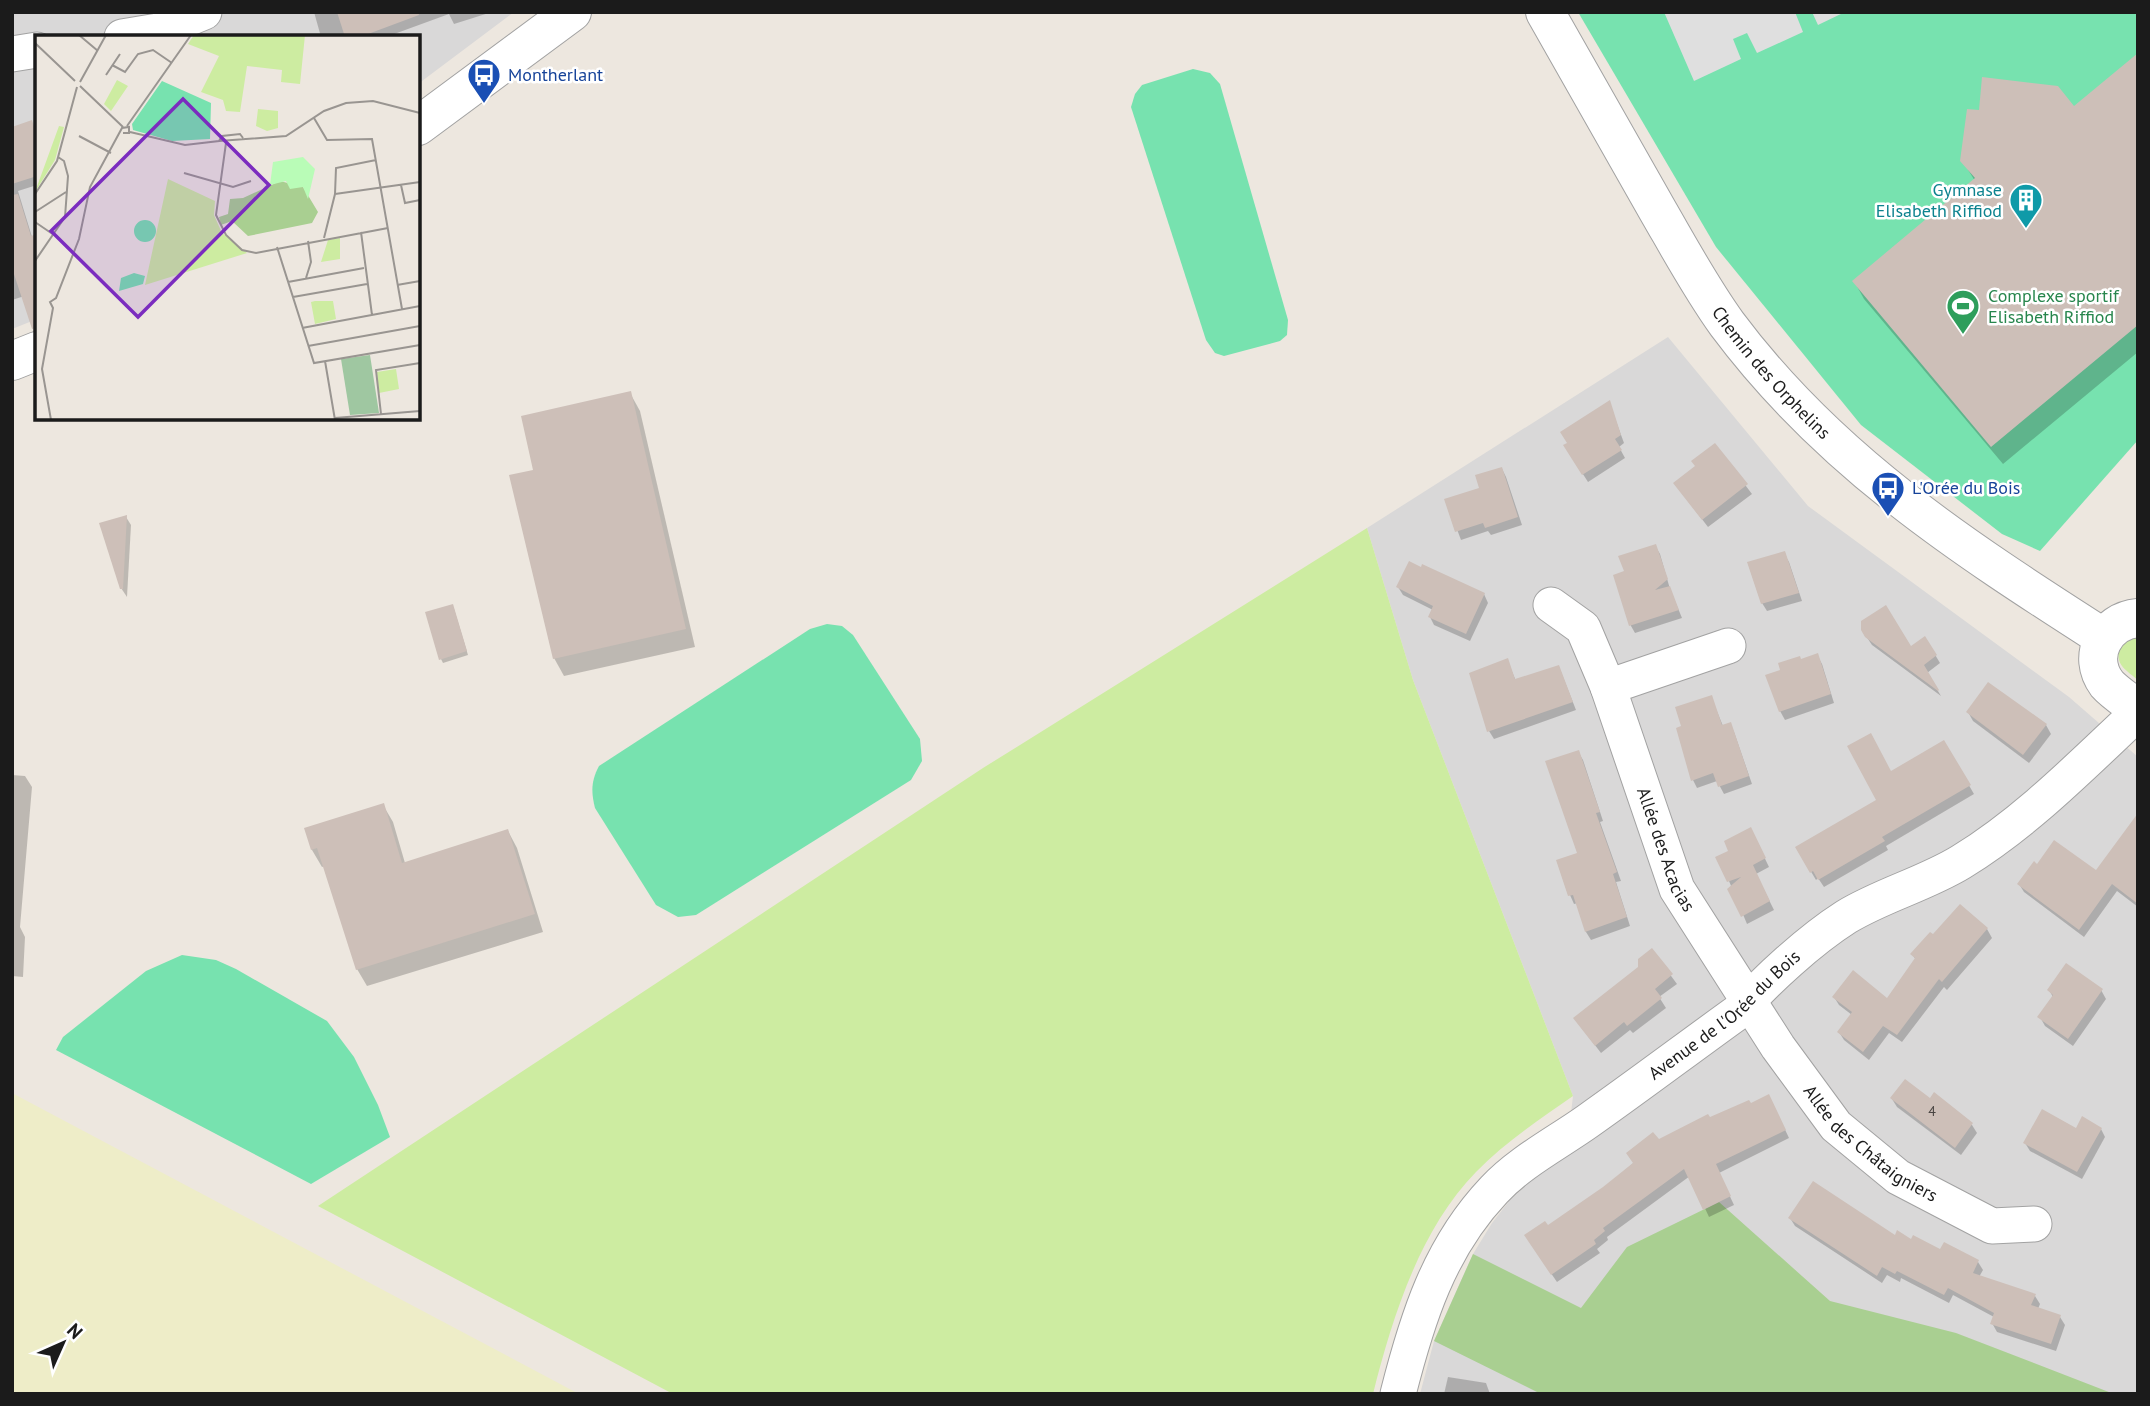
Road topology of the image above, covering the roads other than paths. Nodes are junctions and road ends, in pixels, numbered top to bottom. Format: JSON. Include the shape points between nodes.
{"nodes":[{"id":1,"x":204,"y":12,"type":"edge"},
{"id":2,"x":572,"y":12,"type":"edge"},
{"id":3,"x":1545,"y":12,"type":"edge"},
{"id":4,"x":134,"y":35,"type":"edge"},
{"id":5,"x":35,"y":50,"type":"edge"},
{"id":6,"x":12,"y":54,"type":"edge"},
{"id":7,"x":420,"y":126,"type":"edge"},
{"id":8,"x":35,"y":352,"type":"edge"},
{"id":9,"x":12,"y":361,"type":"edge"},
{"id":10,"x":1551,"y":605,"type":"dead end"},
{"id":11,"x":2138,"y":618,"type":"edge"},
{"id":12,"x":2104,"y":638,"type":"junction"},
{"id":13,"x":1728,"y":646,"type":"dead end"},
{"id":14,"x":1608,"y":687,"type":"junction"},
{"id":15,"x":2138,"y":709,"type":"edge"},
{"id":16,"x":1748,"y":1001,"type":"junction"},
{"id":17,"x":2034,"y":1224,"type":"dead end"},
{"id":18,"x":1398,"y":1394,"type":"edge"}],
"edges":[{"from":1,"to":4,"type":"street","via":[[158,31]]},
{"from":2,"to":7,"type":"street"},
{"from":3,"to":12,"type":"street","name":"Chemin des Orphelins","via":[[1690,266],[1727,323],[1789,400],[1912,509]]},
{"from":5,"to":6,"type":"street"},
{"from":8,"to":9,"type":"street"},
{"from":10,"to":14,"type":"street","name":"Allée des Acacias","via":[[1583,628]]},
{"from":11,"to":12,"type":"street","via":[[2118,623]]},
{"from":12,"to":15,"type":"street","via":[[2098,652],[2102,676]]},
{"from":13,"to":14,"type":"street"},
{"from":14,"to":16,"type":"street","name":"Allée des Acacias","via":[[1677,889]]},
{"from":15,"to":16,"type":"street","name":"Avenue de l'Orée du Bois","via":[[2047,798],[1998,838],[1959,864],[1846,918]]},
{"from":16,"to":17,"type":"street","name":"Allée des Châtaigniers","via":[[1836,1126],[1898,1177],[1992,1226]]},
{"from":16,"to":18,"type":"street","name":"Avenue de l'Orée du Bois","via":[[1495,1189],[1468,1221],[1430,1289]]}]}
